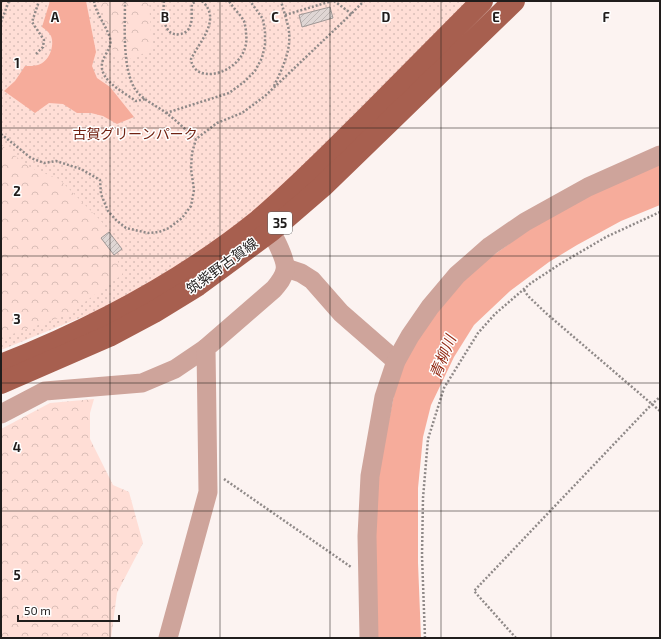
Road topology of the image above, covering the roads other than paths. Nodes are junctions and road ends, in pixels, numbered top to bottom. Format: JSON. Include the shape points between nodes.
{"nodes":[{"id":1,"x":482,"y":1,"type":"edge"},
{"id":2,"x":514,"y":1,"type":"edge"},
{"id":3,"x":660,"y":155,"type":"edge"},
{"id":4,"x":271,"y":231,"type":"junction"},
{"id":5,"x":286,"y":268,"type":"junction"},
{"id":6,"x":206,"y":348,"type":"junction"},
{"id":7,"x":396,"y":361,"type":"junction"},
{"id":8,"x":1,"y":365,"type":"edge"},
{"id":9,"x":1,"y":383,"type":"edge"},
{"id":10,"x":1,"y":414,"type":"edge"},
{"id":11,"x":168,"y":638,"type":"edge"},
{"id":12,"x":369,"y":638,"type":"edge"}],
"edges":[{"from":1,"to":8,"type":"main road","name":"筑紫野古賀線","number":"35","via":[[312,173],[258,220],[194,268],[147,296],[95,323]]},
{"from":2,"to":4,"type":"main road","name":"筑紫野古賀線","number":"35","via":[[322,187]]},
{"from":3,"to":7,"type":"street","via":[[588,187],[525,222],[490,246],[457,275],[430,306]]},
{"from":4,"to":5,"type":"street"},
{"from":4,"to":9,"type":"main road","name":"筑紫野古賀線","number":"35","via":[[198,285],[154,312],[109,336]]},
{"from":5,"to":6,"type":"street","via":[[274,289]]},
{"from":5,"to":7,"type":"street","via":[[312,280],[341,313]]},
{"from":6,"to":10,"type":"street","via":[[175,369],[142,383],[45,391]]},
{"from":6,"to":11,"type":"street","via":[[208,492]]},
{"from":7,"to":12,"type":"street","via":[[384,397],[370,476],[367,536]]}]}
